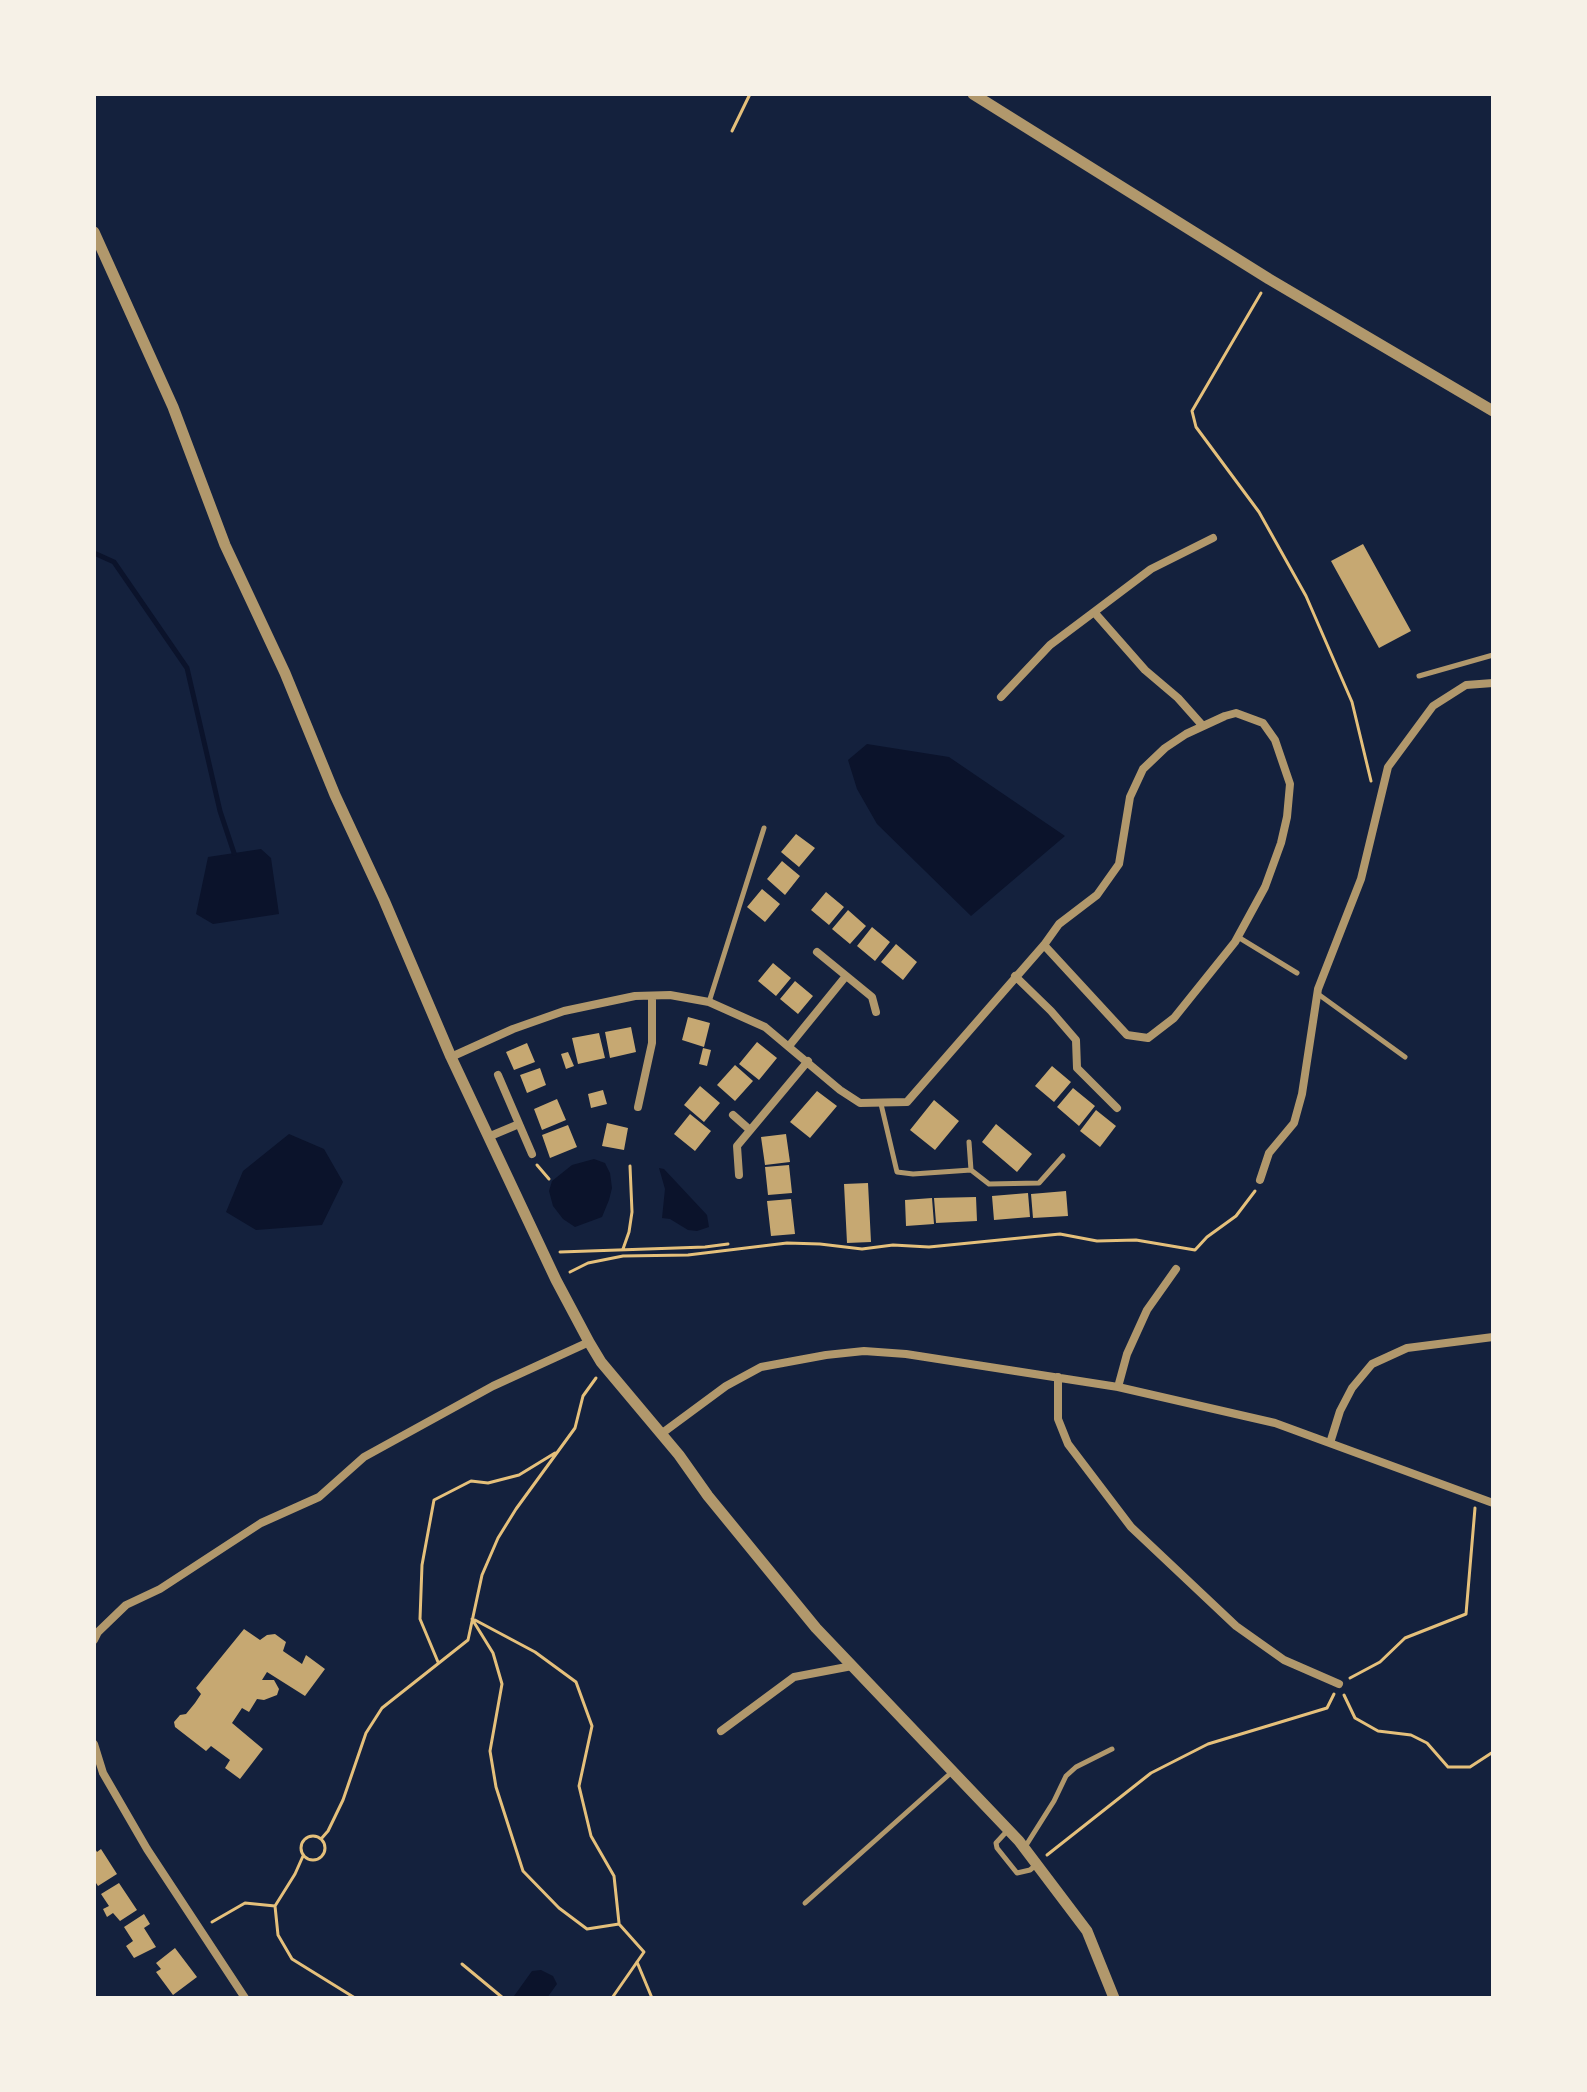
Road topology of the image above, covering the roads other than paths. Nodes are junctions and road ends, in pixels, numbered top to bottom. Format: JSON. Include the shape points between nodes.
{"nodes":[{"id":1,"x":973,"y":94,"type":"edge"},
{"id":2,"x":94,"y":232,"type":"edge"},
{"id":3,"x":1493,"y":411,"type":"edge"},
{"id":4,"x":1213,"y":538,"type":"dead end"},
{"id":5,"x":1094,"y":612,"type":"junction"},
{"id":6,"x":1493,"y":655,"type":"edge"},
{"id":7,"x":1419,"y":676,"type":"dead end"},
{"id":8,"x":1493,"y":683,"type":"edge"},
{"id":9,"x":1001,"y":697,"type":"dead end"},
{"id":10,"x":1202,"y":725,"type":"junction"},
{"id":11,"x":764,"y":828,"type":"dead end"},
{"id":12,"x":1238,"y":937,"type":"junction"},
{"id":13,"x":1044,"y":945,"type":"junction"},
{"id":14,"x":817,"y":952,"type":"dead end"},
{"id":15,"x":1297,"y":973,"type":"dead end"},
{"id":16,"x":846,"y":976,"type":"junction"},
{"id":17,"x":1015,"y":976,"type":"junction"},
{"id":18,"x":1318,"y":993,"type":"junction"},
{"id":19,"x":652,"y":996,"type":"junction"},
{"id":20,"x":709,"y":1002,"type":"junction"},
{"id":21,"x":876,"y":1012,"type":"dead end"},
{"id":22,"x":789,"y":1046,"type":"junction"},
{"id":23,"x":451,"y":1057,"type":"junction"},
{"id":24,"x":1405,"y":1057,"type":"dead end"},
{"id":25,"x":808,"y":1061,"type":"junction"},
{"id":26,"x":498,"y":1075,"type":"dead end"},
{"id":27,"x":881,"y":1104,"type":"junction"},
{"id":28,"x":638,"y":1107,"type":"dead end"},
{"id":29,"x":1117,"y":1108,"type":"dead end"},
{"id":30,"x":733,"y":1115,"type":"dead end"},
{"id":31,"x":519,"y":1124,"type":"junction"},
{"id":32,"x":750,"y":1130,"type":"junction"},
{"id":33,"x":488,"y":1137,"type":"junction"},
{"id":34,"x":969,"y":1142,"type":"dead end"},
{"id":35,"x":532,"y":1154,"type":"road end"},
{"id":36,"x":1063,"y":1156,"type":"dead end"},
{"id":37,"x":971,"y":1170,"type":"junction"},
{"id":38,"x":739,"y":1175,"type":"dead end"},
{"id":39,"x":1260,"y":1180,"type":"road end"},
{"id":40,"x":1176,"y":1269,"type":"dead end"},
{"id":41,"x":1493,"y":1337,"type":"edge"},
{"id":42,"x":589,"y":1342,"type":"junction"},
{"id":43,"x":1058,"y":1377,"type":"junction"},
{"id":44,"x":1118,"y":1387,"type":"junction"},
{"id":45,"x":661,"y":1434,"type":"junction"},
{"id":46,"x":1330,"y":1443,"type":"junction"},
{"id":47,"x":1493,"y":1503,"type":"edge"},
{"id":48,"x":94,"y":1640,"type":"edge"},
{"id":49,"x":852,"y":1666,"type":"junction"},
{"id":50,"x":1339,"y":1684,"type":"road end"},
{"id":51,"x":721,"y":1731,"type":"dead end"},
{"id":52,"x":94,"y":1744,"type":"edge"},
{"id":53,"x":1112,"y":1749,"type":"dead end"},
{"id":54,"x":954,"y":1770,"type":"junction"},
{"id":55,"x":1008,"y":1829,"type":"junction"},
{"id":56,"x":1025,"y":1848,"type":"junction"},
{"id":57,"x":1037,"y":1864,"type":"junction"},
{"id":58,"x":805,"y":1903,"type":"dead end"},
{"id":59,"x":245,"y":1998,"type":"edge"},
{"id":60,"x":1114,"y":1998,"type":"edge"}],
"edges":[{"from":1,"to":3,"type":"street"},
{"from":2,"to":23,"type":"street","via":[[173,407],[225,545]]},
{"from":4,"to":5,"type":"street","via":[[1151,569]]},
{"from":5,"to":9,"type":"street","via":[[1050,645]]},
{"from":5,"to":10,"type":"street"},
{"from":6,"to":7,"type":"lane"},
{"from":8,"to":18,"type":"street","via":[[1466,685],[1433,706],[1388,767],[1361,879]]},
{"from":10,"to":12,"type":"street","via":[[1236,713],[1263,723],[1275,740],[1290,784],[1281,843]]},
{"from":10,"to":13,"type":"street","via":[[1143,769],[1130,797],[1119,864],[1097,895],[1059,924]]},
{"from":11,"to":20,"type":"lane"},
{"from":12,"to":13,"type":"street","via":[[1174,1018],[1148,1038],[1127,1035]]},
{"from":12,"to":15,"type":"lane"},
{"from":13,"to":17,"type":"street"},
{"from":14,"to":16,"type":"street"},
{"from":16,"to":21,"type":"street","via":[[872,997]]},
{"from":16,"to":22,"type":"street"},
{"from":17,"to":27,"type":"street","via":[[907,1102]]},
{"from":17,"to":29,"type":"street","via":[[1076,1040],[1077,1068]]},
{"from":18,"to":24,"type":"lane"},
{"from":18,"to":39,"type":"street","via":[[1294,1123],[1269,1153]]},
{"from":19,"to":20,"type":"street"},
{"from":19,"to":23,"type":"street","via":[[564,1011]]},
{"from":19,"to":28,"type":"street","via":[[652,1043]]},
{"from":20,"to":22,"type":"street","via":[[765,1027]]},
{"from":22,"to":25,"type":"street"},
{"from":23,"to":33,"type":"street"},
{"from":25,"to":27,"type":"street","via":[[860,1103]]},
{"from":25,"to":32,"type":"street"},
{"from":26,"to":31,"type":"street"},
{"from":27,"to":37,"type":"lane","via":[[897,1172]]},
{"from":30,"to":32,"type":"street"},
{"from":31,"to":33,"type":"street"},
{"from":31,"to":35,"type":"street"},
{"from":32,"to":38,"type":"street","via":[[737,1146]]},
{"from":33,"to":42,"type":"street"},
{"from":34,"to":37,"type":"lane"},
{"from":36,"to":37,"type":"lane","via":[[1039,1183],[989,1184]]},
{"from":40,"to":44,"type":"street","via":[[1147,1310]]},
{"from":41,"to":46,"type":"street","via":[[1407,1348],[1372,1364],[1352,1388]]},
{"from":42,"to":45,"type":"street"},
{"from":42,"to":48,"type":"street","via":[[493,1386],[364,1457],[319,1497],[261,1523],[126,1605]]},
{"from":43,"to":44,"type":"street"},
{"from":43,"to":45,"type":"street","via":[[906,1354],[826,1355],[761,1367]]},
{"from":43,"to":50,"type":"street","via":[[1058,1419],[1068,1444],[1131,1527],[1236,1626],[1284,1660]]},
{"from":44,"to":46,"type":"street","via":[[1275,1423]]},
{"from":45,"to":49,"type":"street"},
{"from":46,"to":47,"type":"street"},
{"from":49,"to":51,"type":"street","via":[[794,1677]]},
{"from":49,"to":54,"type":"street"},
{"from":52,"to":59,"type":"street","via":[[103,1773],[147,1849]]},
{"from":53,"to":56,"type":"lane","via":[[1066,1776]]},
{"from":54,"to":55,"type":"street"},
{"from":54,"to":58,"type":"lane"},
{"from":55,"to":56,"type":"street"},
{"from":55,"to":57,"type":"lane","via":[[997,1848],[1017,1873]]},
{"from":56,"to":57,"type":"street"},
{"from":57,"to":60,"type":"street","via":[[1087,1931]]}]}
